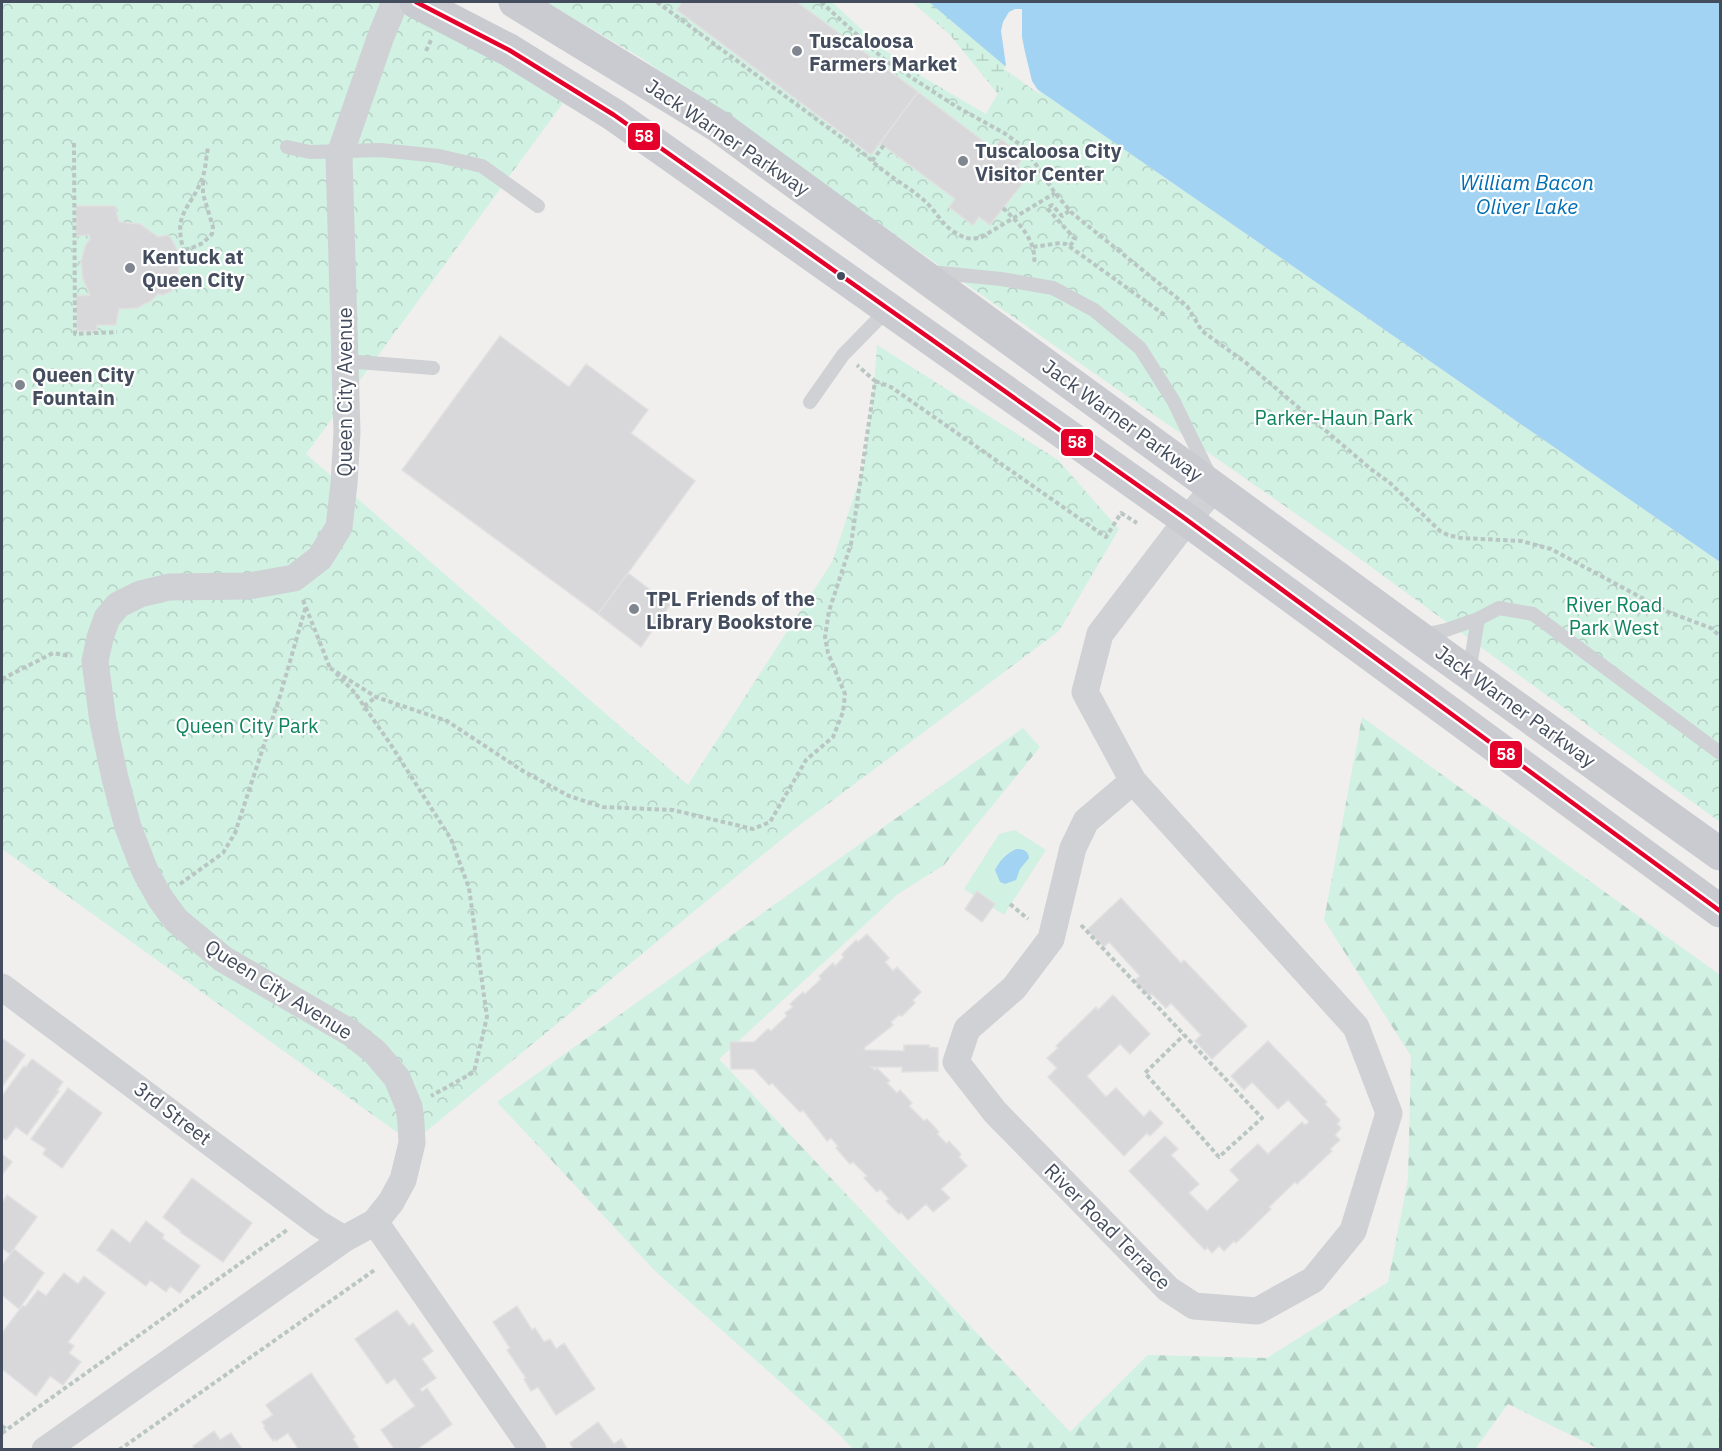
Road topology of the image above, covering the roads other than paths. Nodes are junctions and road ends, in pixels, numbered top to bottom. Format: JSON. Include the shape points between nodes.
{"nodes":[{"id":1,"x":394,"y":2,"type":"edge"},
{"id":2,"x":416,"y":2,"type":"edge"},
{"id":3,"x":515,"y":2,"type":"edge"},
{"id":4,"x":287,"y":147,"type":"dead end"},
{"id":5,"x":340,"y":152,"type":"junction"},
{"id":6,"x":538,"y":206,"type":"dead end"},
{"id":7,"x":918,"y":271,"type":"junction"},
{"id":8,"x":889,"y":308,"type":"junction"},
{"id":9,"x":345,"y":361,"type":"junction"},
{"id":10,"x":433,"y":368,"type":"dead end"},
{"id":11,"x":810,"y":402,"type":"dead end"},
{"id":12,"x":1215,"y":487,"type":"junction"},
{"id":13,"x":1177,"y":532,"type":"junction"},
{"id":14,"x":1478,"y":620,"type":"junction"},
{"id":15,"x":1418,"y":636,"type":"junction"},
{"id":16,"x":1469,"y":672,"type":"junction"},
{"id":17,"x":1720,"y":753,"type":"edge"},
{"id":18,"x":1133,"y":781,"type":"junction"},
{"id":19,"x":1720,"y":854,"type":"edge"},
{"id":20,"x":1720,"y":911,"type":"edge"},
{"id":21,"x":2,"y":987,"type":"edge"},
{"id":22,"x":375,"y":1222,"type":"junction"},
{"id":23,"x":344,"y":1239,"type":"junction"},
{"id":24,"x":45,"y":1449,"type":"edge"},
{"id":25,"x":533,"y":1449,"type":"edge"}],
"edges":[{"from":1,"to":5,"type":"street","name":"Queen City Avenue"},
{"from":2,"to":8,"type":"main road","via":[[509,50],[615,116]]},
{"from":3,"to":7,"type":"main road","name":"Jack Warner Parkway","via":[[718,126]]},
{"from":4,"to":5,"type":"lane"},
{"from":5,"to":6,"type":"lane","via":[[380,150],[482,166]]},
{"from":5,"to":9,"type":"street","name":"Queen City Avenue"},
{"from":7,"to":12,"type":"main road","name":"Jack Warner Parkway"},
{"from":7,"to":12,"type":"lane","via":[[1053,288],[1094,310],[1140,348],[1173,400]]},
{"from":8,"to":11,"type":"lane","via":[[843,355]]},
{"from":8,"to":13,"type":"main road"},
{"from":9,"to":10,"type":"lane"},
{"from":9,"to":22,"type":"street","name":"Queen City Avenue","via":[[347,432],[339,527],[321,558],[294,578],[249,586],[169,588],[140,594],[118,605],[107,618],[95,661],[103,722],[128,827],[160,898],[176,920],[223,959],[351,1033],[375,1052],[397,1078],[409,1107],[412,1143],[403,1180]]},
{"from":12,"to":13,"type":"street","name":"River Road Terrace"},
{"from":12,"to":15,"type":"main road","name":"Jack Warner Parkway"},
{"from":13,"to":18,"type":"street","name":"River Road Terrace","via":[[1100,634],[1085,692]]},
{"from":13,"to":20,"type":"main road"},
{"from":14,"to":15,"type":"lane"},
{"from":14,"to":16,"type":"lane"},
{"from":14,"to":17,"type":"lane","via":[[1499,608],[1533,615]]},
{"from":15,"to":16,"type":"main road","name":"Jack Warner Parkway"},
{"from":16,"to":19,"type":"main road","name":"Jack Warner Parkway"},
{"from":18,"to":18,"type":"street","name":"River Road Terrace","via":[[1086,820],[1072,848],[1051,939],[1014,988],[966,1029],[956,1062],[995,1112],[1168,1289],[1194,1306],[1257,1311],[1313,1280],[1353,1231],[1389,1113],[1356,1027]]},
{"from":21,"to":23,"type":"street","name":"3rd Street"},
{"from":22,"to":23,"type":"street","name":"Queen City Avenue"},
{"from":22,"to":25,"type":"street"},
{"from":23,"to":24,"type":"street","name":"Queen City Avenue"}]}
